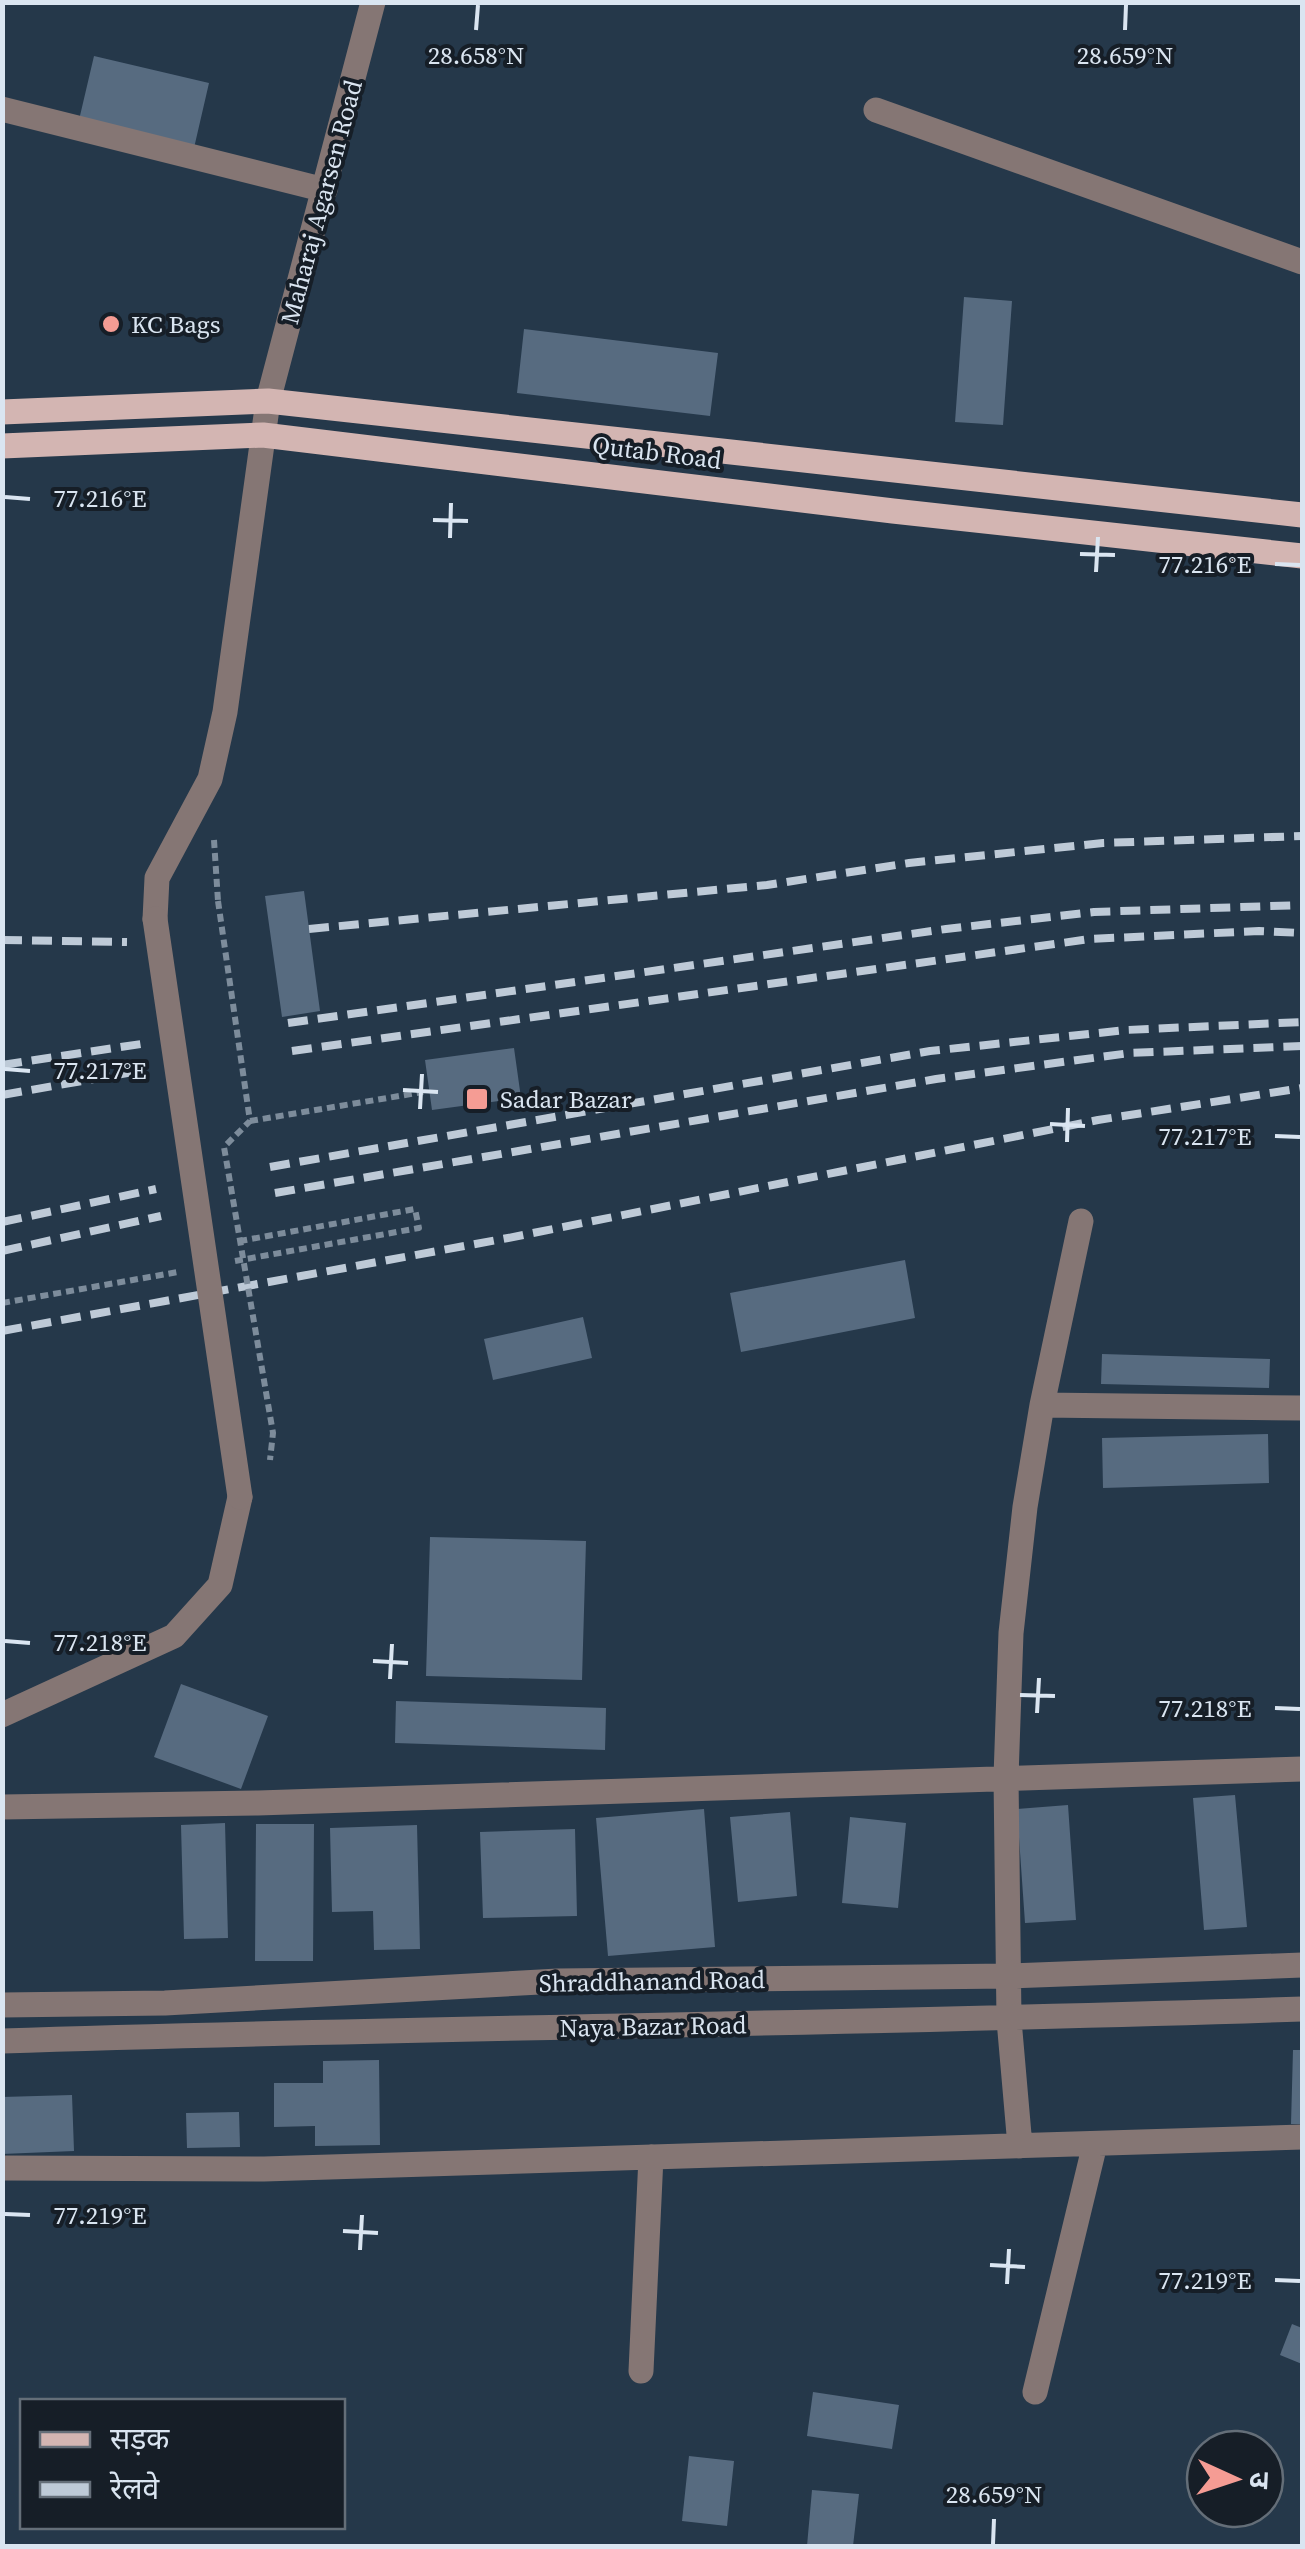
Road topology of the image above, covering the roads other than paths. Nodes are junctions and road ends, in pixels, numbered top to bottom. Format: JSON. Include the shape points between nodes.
{"nodes":[{"id":1,"x":373,"y":2,"type":"edge"},
{"id":2,"x":2,"y":109,"type":"edge"},
{"id":3,"x":876,"y":110,"type":"dead end"},
{"id":4,"x":324,"y":190,"type":"junction"},
{"id":5,"x":1302,"y":262,"type":"edge"},
{"id":6,"x":268,"y":400,"type":"junction"},
{"id":7,"x":2,"y":412,"type":"edge"},
{"id":8,"x":263,"y":435,"type":"junction"},
{"id":9,"x":2,"y":446,"type":"edge"},
{"id":10,"x":1302,"y":516,"type":"edge"},
{"id":11,"x":1302,"y":556,"type":"edge"},
{"id":12,"x":1081,"y":1221,"type":"dead end"},
{"id":13,"x":1042,"y":1404,"type":"junction"},
{"id":14,"x":1302,"y":1408,"type":"edge"},
{"id":15,"x":2,"y":1716,"type":"edge"},
{"id":16,"x":1302,"y":1769,"type":"edge"},
{"id":17,"x":1006,"y":1778,"type":"junction"},
{"id":18,"x":2,"y":1807,"type":"edge"},
{"id":19,"x":1302,"y":1965,"type":"edge"},
{"id":20,"x":1008,"y":1976,"type":"junction"},
{"id":21,"x":2,"y":2006,"type":"edge"},
{"id":22,"x":1302,"y":2009,"type":"edge"},
{"id":23,"x":1009,"y":2020,"type":"junction"},
{"id":24,"x":2,"y":2041,"type":"edge"},
{"id":25,"x":1302,"y":2137,"type":"edge"},
{"id":26,"x":1094,"y":2144,"type":"junction"},
{"id":27,"x":1020,"y":2146,"type":"junction"},
{"id":28,"x":652,"y":2157,"type":"junction"},
{"id":29,"x":2,"y":2168,"type":"edge"},
{"id":30,"x":641,"y":2371,"type":"dead end"},
{"id":31,"x":1036,"y":2392,"type":"dead end"}],
"edges":[{"from":1,"to":4,"type":"street","name":"Maharaj Agarsen Road"},
{"from":2,"to":4,"type":"street"},
{"from":3,"to":5,"type":"street"},
{"from":4,"to":6,"type":"street","name":"Maharaj Agarsen Road"},
{"from":6,"to":7,"type":"main road","name":"Qutab Road"},
{"from":6,"to":8,"type":"street","name":"Maharaj Agarsen Road"},
{"from":6,"to":10,"type":"main road","name":"Qutab Road"},
{"from":8,"to":9,"type":"main road","name":"Qutab Road"},
{"from":8,"to":11,"type":"main road","name":"Qutab Road"},
{"from":8,"to":15,"type":"street","name":"Maharaj Agarsen Road","bridge":true,"via":[[222,729],[210,779],[158,878],[155,919],[240,1497],[220,1584],[174,1636]]},
{"from":12,"to":13,"type":"street"},
{"from":13,"to":14,"type":"street"},
{"from":13,"to":17,"type":"street","via":[[1011,1634]]},
{"from":16,"to":17,"type":"street"},
{"from":17,"to":18,"type":"street"},
{"from":17,"to":20,"type":"street"},
{"from":19,"to":20,"type":"street","name":"Shraddhanand Road"},
{"from":20,"to":21,"type":"street","name":"Shraddhanand Road","via":[[558,1981]]},
{"from":20,"to":23,"type":"street"},
{"from":22,"to":23,"type":"street","name":"Naya Bazar Road"},
{"from":23,"to":24,"type":"street","name":"Naya Bazar Road"},
{"from":23,"to":27,"type":"street"},
{"from":25,"to":26,"type":"street"},
{"from":26,"to":27,"type":"street"},
{"from":26,"to":31,"type":"street"},
{"from":27,"to":28,"type":"street"},
{"from":28,"to":29,"type":"street","via":[[264,2169]]},
{"from":28,"to":30,"type":"street"}]}
